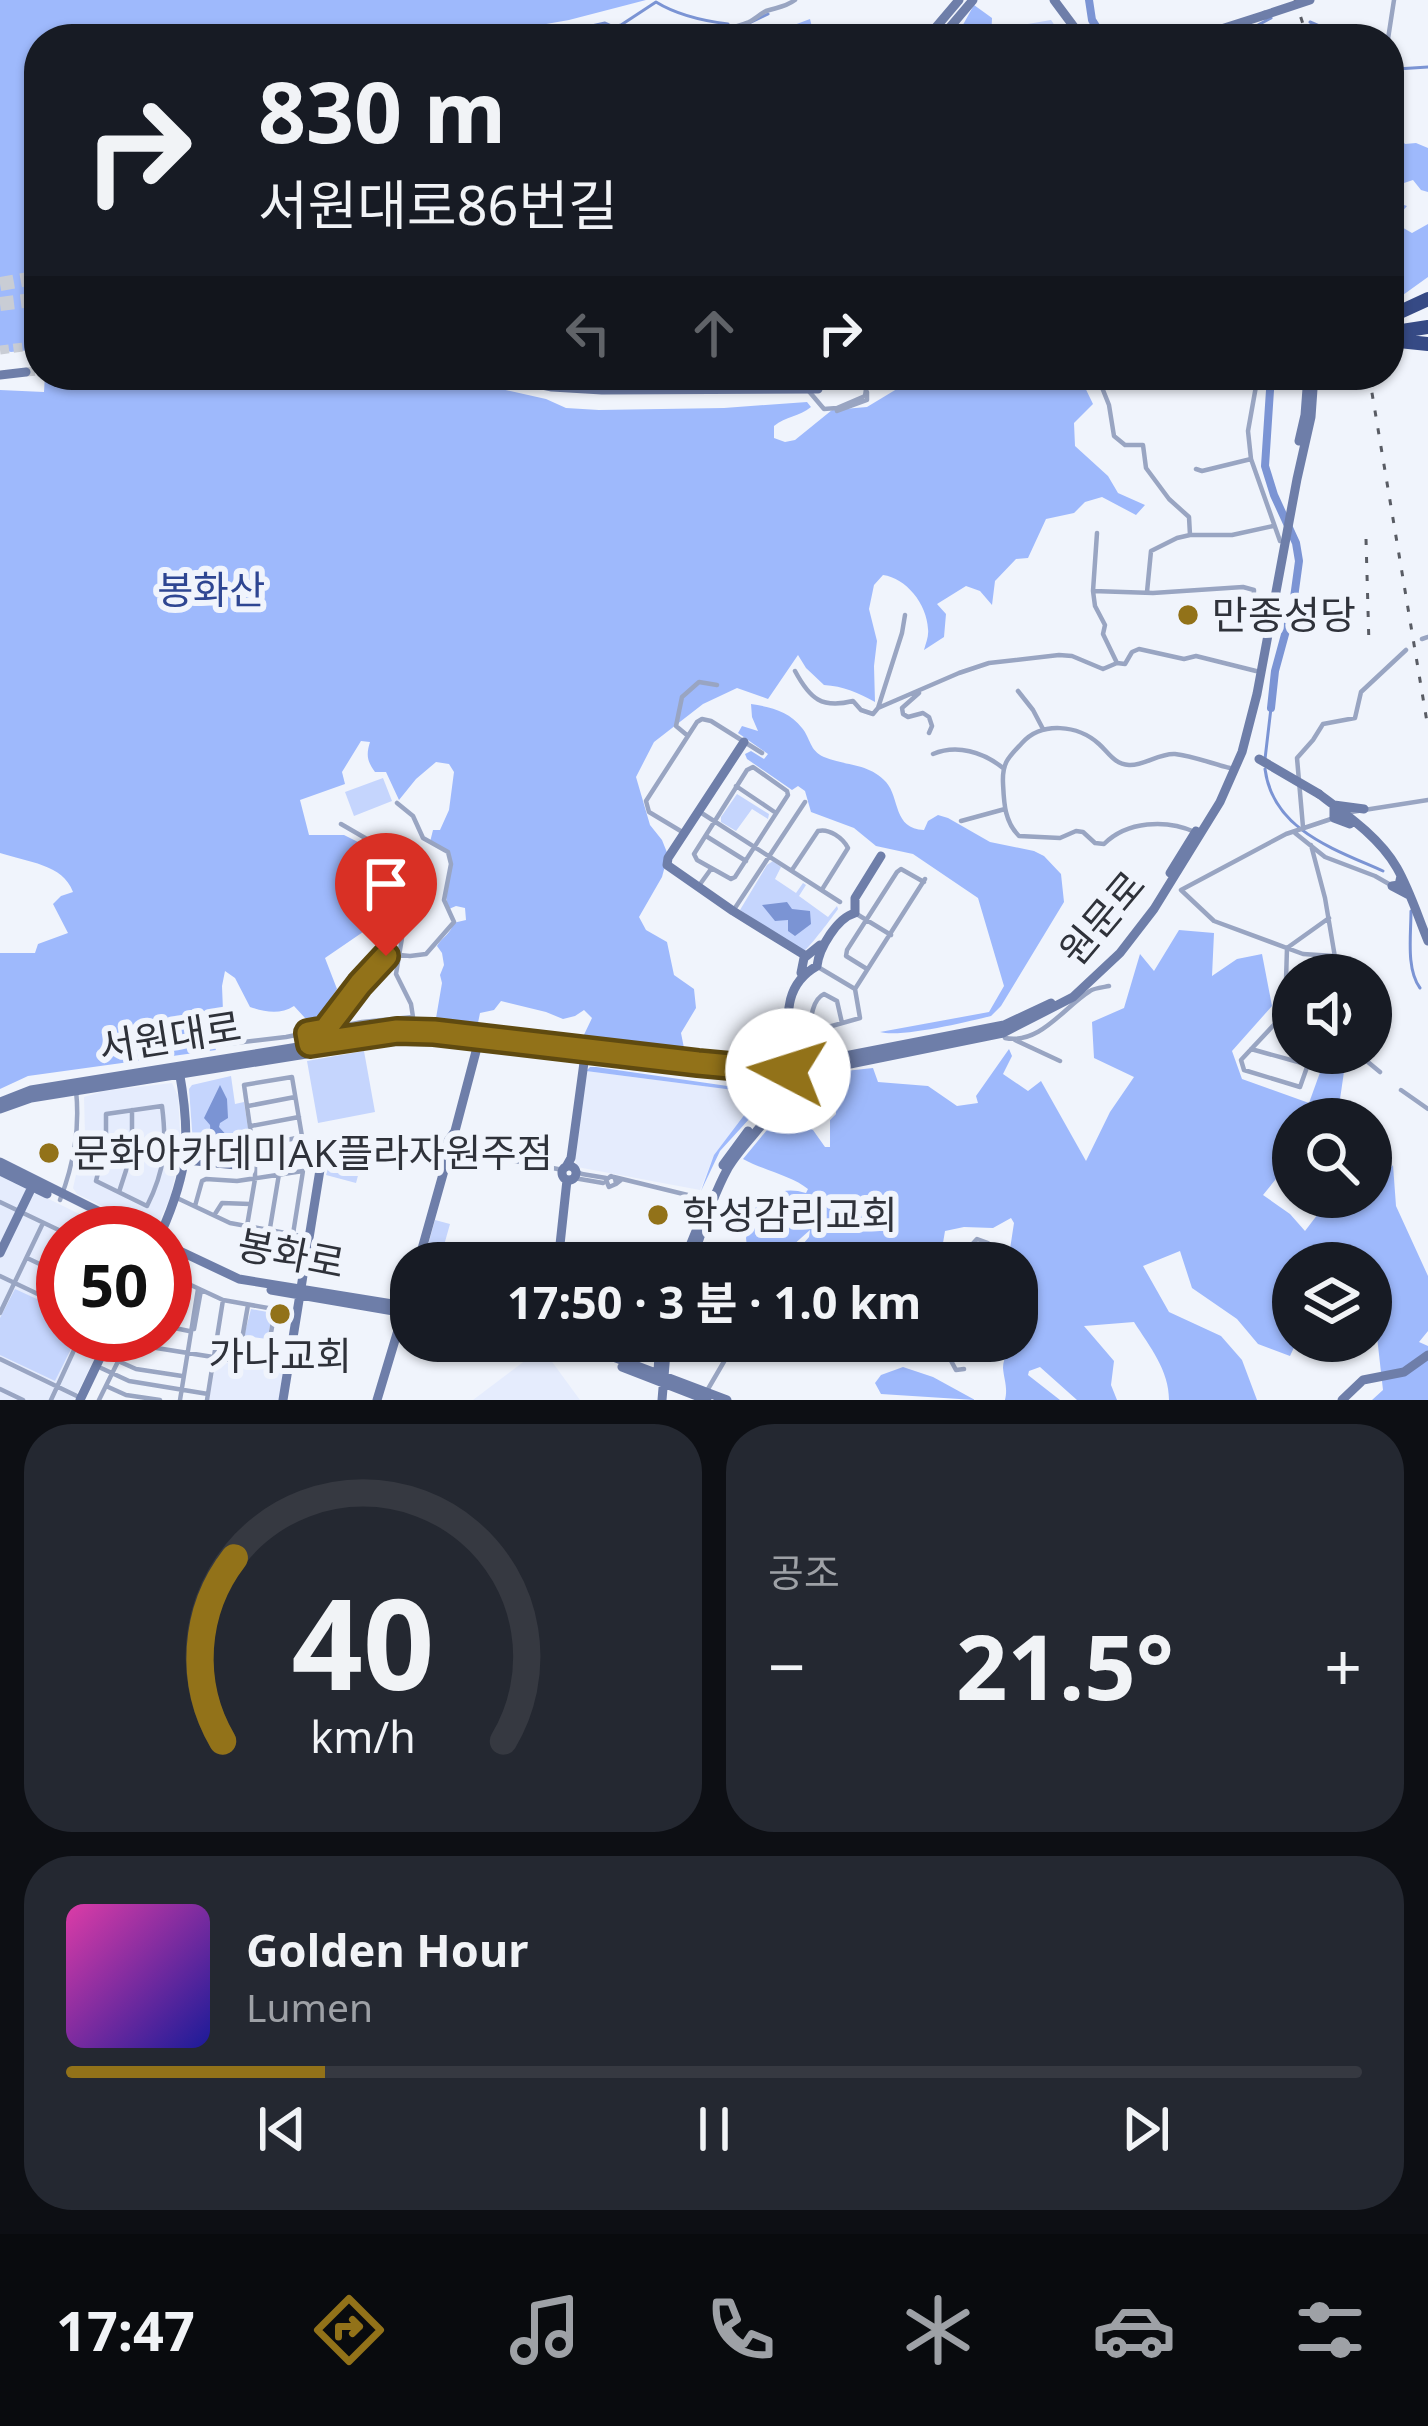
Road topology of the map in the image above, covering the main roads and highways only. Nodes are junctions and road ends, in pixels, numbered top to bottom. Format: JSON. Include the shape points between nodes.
{"nodes":[{"id":1,"x":1428,"y":299,"type":"edge"},
{"id":2,"x":1404,"y":323,"type":"edge"}],
"edges":[{"from":1,"to":2,"type":"highway"}]}
